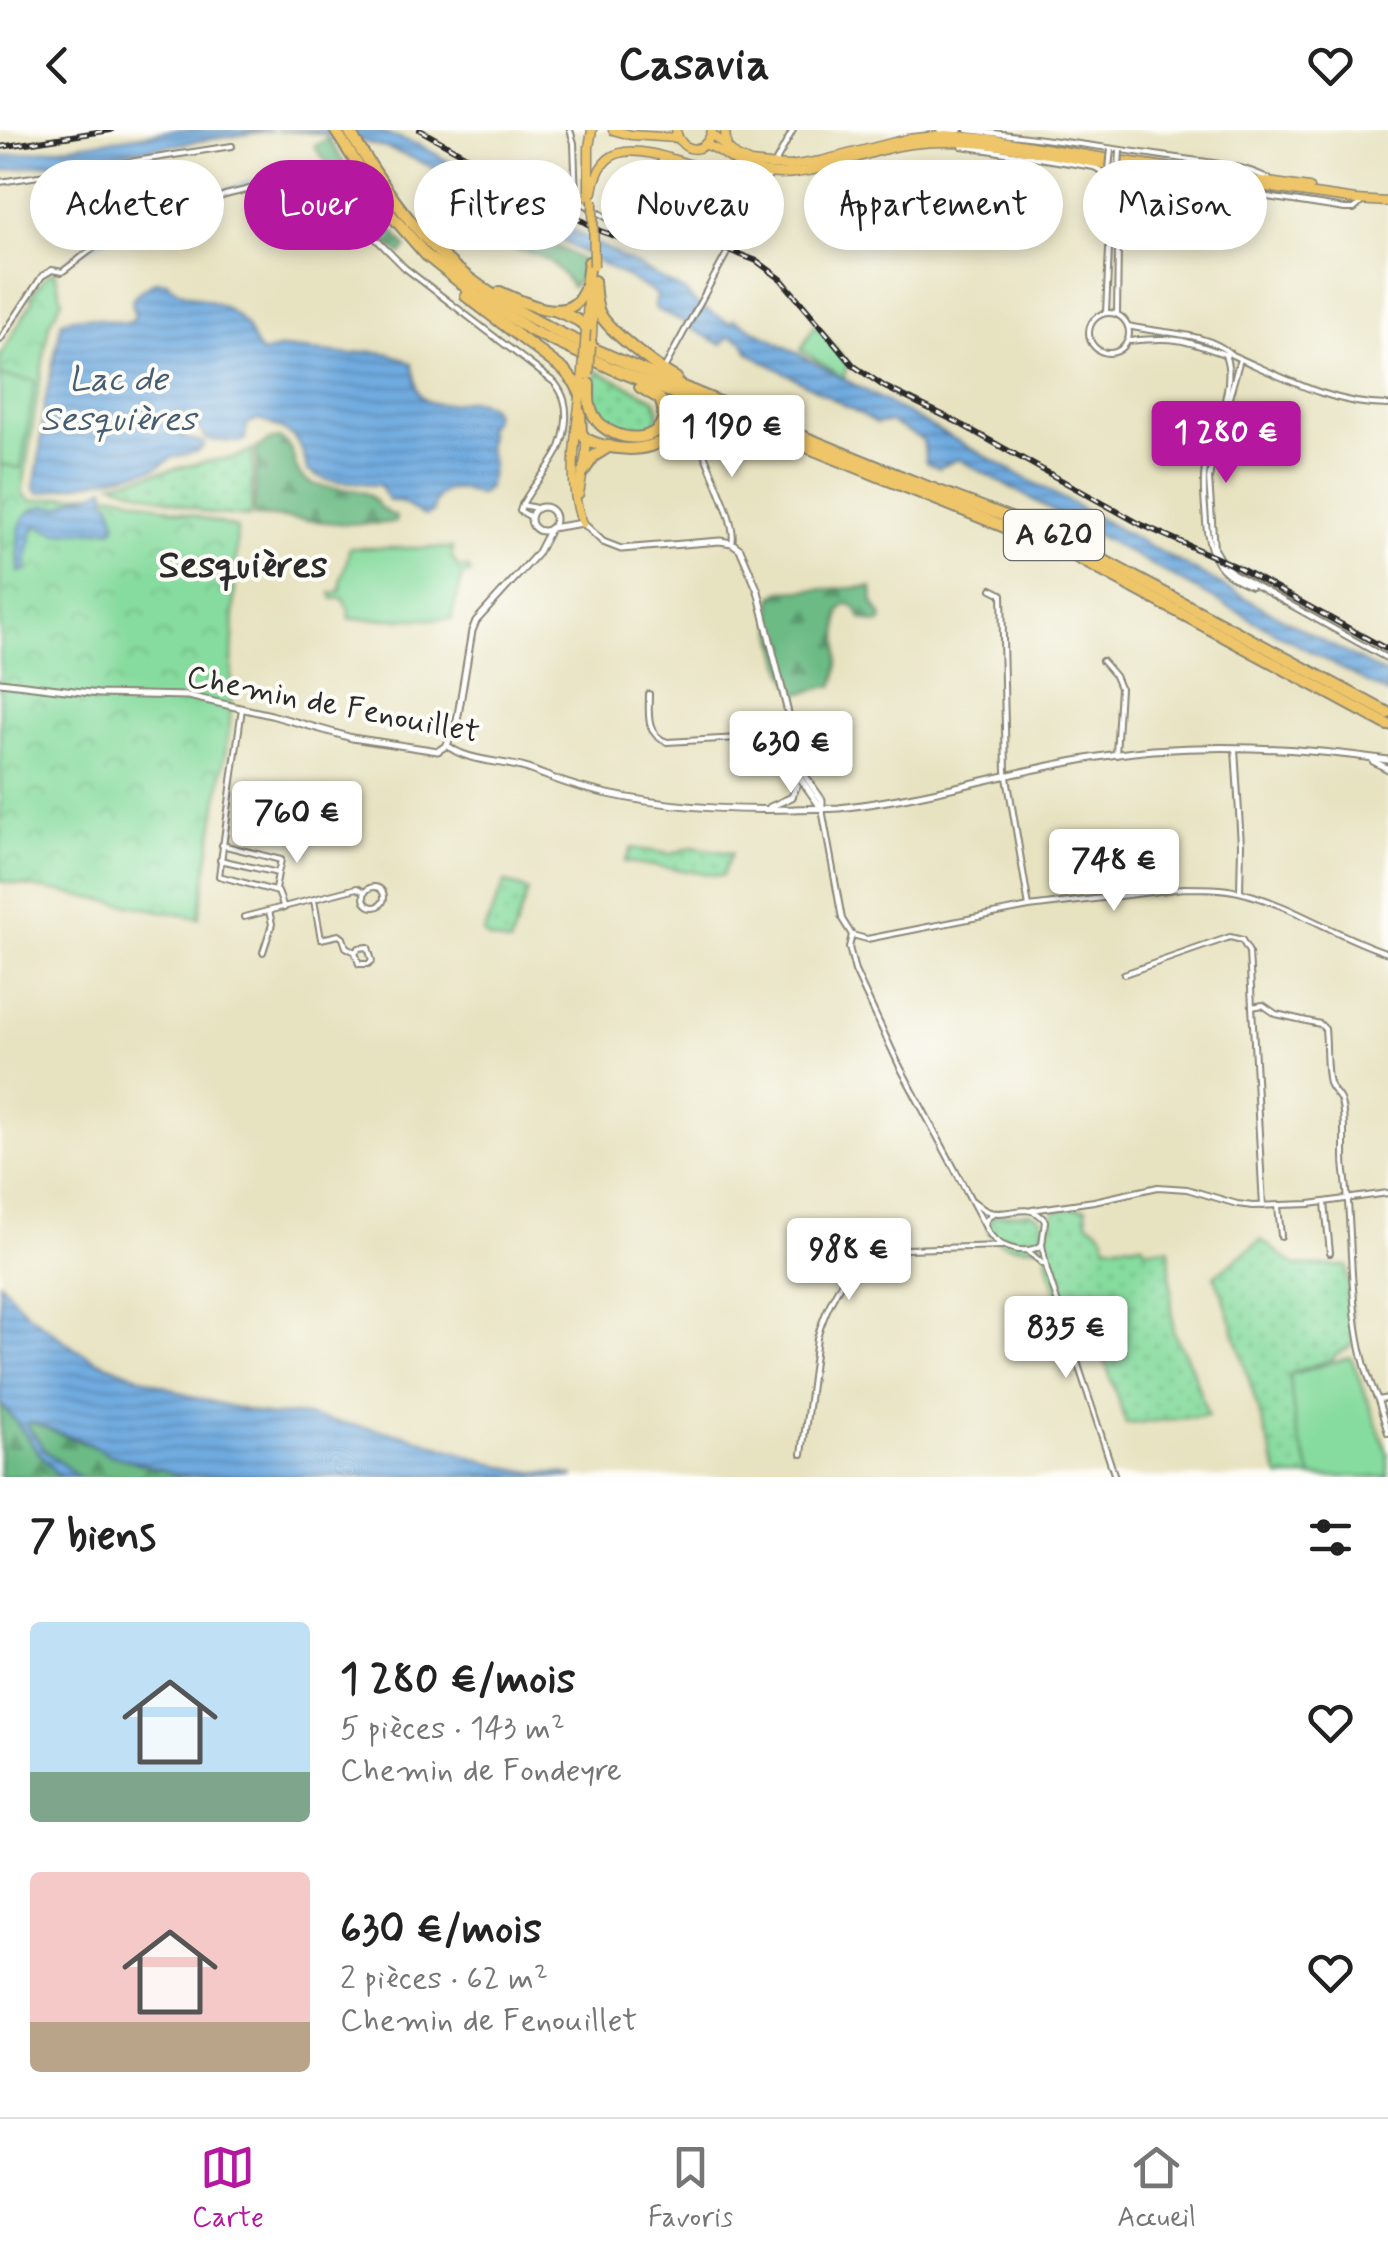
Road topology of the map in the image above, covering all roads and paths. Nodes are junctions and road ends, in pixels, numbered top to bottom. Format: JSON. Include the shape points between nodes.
{"nodes":[{"id":1,"x":570,"y":130,"type":"edge"},
{"id":2,"x":590,"y":130,"type":"edge"},
{"id":3,"x":613,"y":130,"type":"edge"},
{"id":4,"x":628,"y":130,"type":"edge"},
{"id":5,"x":725,"y":130,"type":"edge"},
{"id":6,"x":793,"y":130,"type":"edge"},
{"id":7,"x":940,"y":130,"type":"edge"},
{"id":8,"x":963,"y":130,"type":"edge"},
{"id":9,"x":712,"y":132,"type":"edge"},
{"id":10,"x":341,"y":133,"type":"edge"},
{"id":11,"x":674,"y":133,"type":"edge"},
{"id":12,"x":706,"y":145,"type":"junction"},
{"id":13,"x":232,"y":146,"type":"dead end"},
{"id":14,"x":875,"y":146,"type":"junction"},
{"id":15,"x":686,"y":147,"type":"junction"},
{"id":16,"x":1110,"y":148,"type":"junction"},
{"id":17,"x":728,"y":150,"type":"junction"},
{"id":18,"x":1120,"y":150,"type":"junction"},
{"id":19,"x":602,"y":160,"type":"edge"},
{"id":20,"x":678,"y":160,"type":"edge"},
{"id":21,"x":680,"y":160,"type":"edge"},
{"id":22,"x":732,"y":160,"type":"edge"},
{"id":23,"x":743,"y":160,"type":"edge"},
{"id":24,"x":777,"y":160,"type":"edge"},
{"id":25,"x":1108,"y":160,"type":"edge"},
{"id":26,"x":1121,"y":160,"type":"edge"},
{"id":27,"x":601,"y":161,"type":"edge"},
{"id":28,"x":1083,"y":164,"type":"edge"},
{"id":29,"x":1083,"y":164,"type":"edge"},
{"id":30,"x":784,"y":167,"type":"edge"},
{"id":31,"x":784,"y":169,"type":"edge"},
{"id":32,"x":0,"y":182,"type":"edge"},
{"id":33,"x":1267,"y":185,"type":"edge"},
{"id":34,"x":1279,"y":186,"type":"junction"},
{"id":35,"x":244,"y":190,"type":"edge"},
{"id":36,"x":592,"y":197,"type":"junction"},
{"id":37,"x":1267,"y":197,"type":"edge"},
{"id":38,"x":1363,"y":199,"type":"junction"},
{"id":39,"x":1388,"y":202,"type":"edge"},
{"id":40,"x":601,"y":214,"type":"edge"},
{"id":41,"x":387,"y":250,"type":"edge"},
{"id":42,"x":728,"y":250,"type":"edge"},
{"id":43,"x":1110,"y":250,"type":"edge"},
{"id":44,"x":1119,"y":250,"type":"edge"},
{"id":45,"x":446,"y":258,"type":"junction"},
{"id":46,"x":591,"y":264,"type":"junction"},
{"id":47,"x":454,"y":280,"type":"junction"},
{"id":48,"x":594,"y":281,"type":"junction"},
{"id":49,"x":554,"y":310,"type":"junction"},
{"id":50,"x":1106,"y":312,"type":"junction"},
{"id":51,"x":1117,"y":314,"type":"junction"},
{"id":52,"x":1128,"y":326,"type":"junction"},
{"id":53,"x":589,"y":334,"type":"junction"},
{"id":54,"x":0,"y":340,"type":"edge"},
{"id":55,"x":1128,"y":341,"type":"junction"},
{"id":56,"x":1229,"y":356,"type":"junction"},
{"id":57,"x":1240,"y":358,"type":"junction"},
{"id":58,"x":1254,"y":364,"type":"junction"},
{"id":59,"x":666,"y":365,"type":"dead end"},
{"id":60,"x":611,"y":368,"type":"junction"},
{"id":61,"x":587,"y":377,"type":"junction"},
{"id":62,"x":1235,"y":378,"type":"junction"},
{"id":63,"x":581,"y":395,"type":"junction"},
{"id":64,"x":703,"y":395,"type":"junction"},
{"id":65,"x":1388,"y":405,"type":"edge"},
{"id":66,"x":580,"y":414,"type":"junction"},
{"id":67,"x":768,"y":431,"type":"junction"},
{"id":68,"x":586,"y":439,"type":"junction"},
{"id":69,"x":700,"y":442,"type":"dead end"},
{"id":70,"x":610,"y":446,"type":"junction"},
{"id":71,"x":583,"y":472,"type":"junction"},
{"id":72,"x":521,"y":508,"type":"junction"},
{"id":73,"x":536,"y":508,"type":"junction"},
{"id":74,"x":554,"y":514,"type":"junction"},
{"id":75,"x":579,"y":514,"type":"junction"},
{"id":76,"x":531,"y":517,"type":"junction"},
{"id":77,"x":579,"y":524,"type":"junction"},
{"id":78,"x":550,"y":528,"type":"junction"},
{"id":79,"x":536,"y":529,"type":"junction"},
{"id":80,"x":729,"y":542,"type":"junction"},
{"id":81,"x":541,"y":545,"type":"junction"},
{"id":82,"x":1256,"y":587,"type":"junction"},
{"id":83,"x":992,"y":590,"type":"dead end"},
{"id":84,"x":1388,"y":659,"type":"edge"},
{"id":85,"x":1102,"y":661,"type":"dead end"},
{"id":86,"x":0,"y":682,"type":"edge"},
{"id":87,"x":648,"y":694,"type":"dead end"},
{"id":88,"x":242,"y":708,"type":"junction"},
{"id":89,"x":1388,"y":713,"type":"edge"},
{"id":90,"x":1388,"y":724,"type":"edge"},
{"id":91,"x":791,"y":731,"type":"junction"},
{"id":92,"x":776,"y":736,"type":"junction"},
{"id":93,"x":792,"y":740,"type":"junction"},
{"id":94,"x":446,"y":745,"type":"junction"},
{"id":95,"x":1235,"y":748,"type":"junction"},
{"id":96,"x":1116,"y":755,"type":"junction"},
{"id":97,"x":1366,"y":757,"type":"junction"},
{"id":98,"x":1388,"y":760,"type":"edge"},
{"id":99,"x":798,"y":765,"type":"junction"},
{"id":100,"x":1388,"y":768,"type":"edge"},
{"id":101,"x":1007,"y":776,"type":"junction"},
{"id":102,"x":822,"y":809,"type":"junction"},
{"id":103,"x":760,"y":810,"type":"junction"},
{"id":104,"x":222,"y":845,"type":"junction"},
{"id":105,"x":220,"y":860,"type":"junction"},
{"id":106,"x":278,"y":873,"type":"junction"},
{"id":107,"x":275,"y":890,"type":"junction"},
{"id":108,"x":366,"y":892,"type":"junction"},
{"id":109,"x":1240,"y":892,"type":"junction"},
{"id":110,"x":314,"y":900,"type":"junction"},
{"id":111,"x":284,"y":908,"type":"junction"},
{"id":112,"x":1029,"y":908,"type":"junction"},
{"id":113,"x":269,"y":911,"type":"junction"},
{"id":114,"x":244,"y":917,"type":"dead end"},
{"id":115,"x":852,"y":935,"type":"junction"},
{"id":116,"x":858,"y":938,"type":"junction"},
{"id":117,"x":1388,"y":951,"type":"edge"},
{"id":118,"x":263,"y":952,"type":"dead end"},
{"id":119,"x":355,"y":952,"type":"dead end"},
{"id":120,"x":849,"y":952,"type":"junction"},
{"id":121,"x":1124,"y":974,"type":"dead end"},
{"id":122,"x":1252,"y":1007,"type":"junction"},
{"id":123,"x":1388,"y":1193,"type":"edge"},
{"id":124,"x":1350,"y":1198,"type":"junction"},
{"id":125,"x":972,"y":1200,"type":"junction"},
{"id":126,"x":1325,"y":1202,"type":"junction"},
{"id":127,"x":1056,"y":1206,"type":"junction"},
{"id":128,"x":1263,"y":1206,"type":"junction"},
{"id":129,"x":1278,"y":1206,"type":"junction"},
{"id":130,"x":1032,"y":1210,"type":"junction"},
{"id":131,"x":994,"y":1213,"type":"junction"},
{"id":132,"x":1045,"y":1222,"type":"junction"},
{"id":133,"x":985,"y":1226,"type":"junction"},
{"id":134,"x":1281,"y":1236,"type":"dead end"},
{"id":135,"x":991,"y":1238,"type":"junction"},
{"id":136,"x":1042,"y":1245,"type":"junction"},
{"id":137,"x":987,"y":1246,"type":"junction"},
{"id":138,"x":1002,"y":1246,"type":"junction"},
{"id":139,"x":1024,"y":1249,"type":"junction"},
{"id":140,"x":1330,"y":1253,"type":"dead end"},
{"id":141,"x":1047,"y":1270,"type":"junction"},
{"id":142,"x":1388,"y":1398,"type":"edge"},
{"id":143,"x":1378,"y":1400,"type":"junction"},
{"id":144,"x":1388,"y":1433,"type":"edge"},
{"id":145,"x":802,"y":1454,"type":"dead end"},
{"id":146,"x":1116,"y":1477,"type":"edge"}],
"edges":[{"from":1,"to":40,"type":"street","via":[[576,199]]},
{"from":2,"to":36,"type":"main road"},
{"from":3,"to":11,"type":"main road"},
{"from":4,"to":11,"type":"main road"},
{"from":5,"to":17,"type":"main road"},
{"from":6,"to":24,"type":"street"},
{"from":7,"to":8,"type":"street"},
{"from":7,"to":14,"type":"main road"},
{"from":8,"to":16,"type":"street"},
{"from":9,"to":12,"type":"main road"},
{"from":9,"to":17,"type":"main road"},
{"from":10,"to":45,"type":"highway","number":"A 620","via":[[356,143],[400,208]]},
{"from":10,"to":47,"type":"highway","number":"A 620","via":[[398,224]]},
{"from":11,"to":15,"type":"main road"},
{"from":12,"to":15,"type":"main road"},
{"from":12,"to":22,"type":"main road"},
{"from":13,"to":32,"type":"street"},
{"from":14,"to":29,"type":"main road","via":[[958,135]]},
{"from":14,"to":30,"type":"main road"},
{"from":15,"to":21,"type":"street"},
{"from":16,"to":18,"type":"street"},
{"from":16,"to":25,"type":"street","bridge":true},
{"from":17,"to":23,"type":"main road"},
{"from":18,"to":26,"type":"street","bridge":true},
{"from":18,"to":34,"type":"street","via":[[1257,172]]},
{"from":19,"to":20,"type":"main road","via":[[619,146],[638,144]]},
{"from":27,"to":36,"type":"main road"},
{"from":28,"to":31,"type":"main road","via":[[967,142],[928,142],[808,170]]},
{"from":33,"to":34,"type":"main road"},
{"from":34,"to":38,"type":"main road"},
{"from":35,"to":54,"type":"street","via":[[106,242],[62,272],[47,272]]},
{"from":36,"to":46,"type":"main road","bridge":true},
{"from":37,"to":38,"type":"street","via":[[1345,209]]},
{"from":38,"to":39,"type":"main road"},
{"from":41,"to":72,"type":"street","via":[[561,391],[564,441]]},
{"from":42,"to":59,"type":"street"},
{"from":43,"to":50,"type":"street"},
{"from":44,"to":51,"type":"street"},
{"from":45,"to":49,"type":"highway","via":[[502,293]]},
{"from":45,"to":64,"type":"highway","number":"A 620","via":[[555,330]]},
{"from":46,"to":48,"type":"main road"},
{"from":46,"to":49,"type":"highway","via":[[582,296]]},
{"from":46,"to":53,"type":"main road"},
{"from":47,"to":60,"type":"highway","number":"A 620","via":[[532,331]]},
{"from":47,"to":63,"type":"highway","via":[[565,372]]},
{"from":48,"to":53,"type":"main road"},
{"from":48,"to":64,"type":"highway","via":[[606,322]]},
{"from":49,"to":53,"type":"highway"},
{"from":50,"to":51,"type":"street"},
{"from":50,"to":55,"type":"street","via":[[1090,326],[1092,343],[1109,353]]},
{"from":51,"to":52,"type":"street"},
{"from":52,"to":55,"type":"street"},
{"from":52,"to":56,"type":"street","via":[[1204,340]]},
{"from":53,"to":61,"type":"main road","bridge":true},
{"from":53,"to":61,"type":"main road","bridge":true},
{"from":55,"to":56,"type":"street","via":[[1179,338]]},
{"from":56,"to":57,"type":"street"},
{"from":56,"to":82,"type":"street","via":[[1204,475],[1208,541],[1226,572]]},
{"from":57,"to":58,"type":"street"},
{"from":57,"to":62,"type":"street"},
{"from":58,"to":62,"type":"street"},
{"from":58,"to":65,"type":"street","via":[[1325,395]]},
{"from":60,"to":61,"type":"highway","via":[[660,398],[663,415],[644,438],[601,425],[590,406]]},
{"from":60,"to":67,"type":"highway","number":"A 620"},
{"from":61,"to":63,"type":"main road"},
{"from":61,"to":68,"type":"main road"},
{"from":62,"to":82,"type":"street","via":[[1210,467],[1212,538],[1223,564]]},
{"from":63,"to":66,"type":"main road"},
{"from":64,"to":89,"type":"highway","number":"A 620","via":[[1048,532]]},
{"from":66,"to":68,"type":"highway"},
{"from":66,"to":75,"type":"main road"},
{"from":67,"to":70,"type":"highway","via":[[705,421],[648,446]]},
{"from":67,"to":90,"type":"highway","number":"A 620","via":[[1069,553]]},
{"from":68,"to":70,"type":"highway"},
{"from":68,"to":71,"type":"main road"},
{"from":69,"to":80,"type":"street","via":[[732,526]]},
{"from":70,"to":71,"type":"highway"},
{"from":71,"to":75,"type":"main road"},
{"from":72,"to":73,"type":"street"},
{"from":72,"to":76,"type":"street"},
{"from":73,"to":74,"type":"street"},
{"from":73,"to":76,"type":"street"},
{"from":74,"to":77,"type":"street"},
{"from":74,"to":78,"type":"street"},
{"from":75,"to":77,"type":"main road"},
{"from":76,"to":79,"type":"street"},
{"from":77,"to":78,"type":"street"},
{"from":77,"to":80,"type":"street","via":[[621,550]]},
{"from":78,"to":79,"type":"street"},
{"from":78,"to":81,"type":"street"},
{"from":79,"to":81,"type":"street"},
{"from":80,"to":91,"type":"street","via":[[743,554],[762,602]]},
{"from":81,"to":94,"type":"street","via":[[476,620],[458,722]]},
{"from":82,"to":84,"type":"street"},
{"from":83,"to":101,"type":"street","via":[[1002,594]]},
{"from":85,"to":96,"type":"street","via":[[1120,688]]},
{"from":86,"to":88,"type":"street","name":"Chemin de Fenouillet","via":[[182,695]]},
{"from":87,"to":92,"type":"street","via":[[650,730],[659,740]]},
{"from":88,"to":94,"type":"street","name":"Chemin de Fenouillet","via":[[365,741],[433,751]]},
{"from":88,"to":104,"type":"street"},
{"from":91,"to":92,"type":"street"},
{"from":91,"to":93,"type":"street"},
{"from":92,"to":93,"type":"street"},
{"from":93,"to":99,"type":"street"},
{"from":94,"to":103,"type":"street","name":"Chemin de Fenouillet","via":[[580,788]]},
{"from":95,"to":96,"type":"street","name":"Chemin de Fenouillet"},
{"from":95,"to":97,"type":"street","name":"Chemin de Fenouillet"},
{"from":95,"to":109,"type":"street"},
{"from":96,"to":101,"type":"street","name":"Chemin de Fenouillet"},
{"from":97,"to":98,"type":"street","name":"Chemin de Fenouillet"},
{"from":97,"to":100,"type":"street","name":"Chemin de Fenouillet"},
{"from":99,"to":102,"type":"street"},
{"from":99,"to":103,"type":"street","via":[[792,797]]},
{"from":101,"to":102,"type":"street","name":"Chemin de Fenouillet"},
{"from":101,"to":112,"type":"street"},
{"from":102,"to":103,"type":"street","name":"Chemin de Fenouillet"},
{"from":102,"to":115,"type":"street","via":[[842,918]]},
{"from":104,"to":105,"type":"street"},
{"from":104,"to":106,"type":"street","via":[[278,858]]},
{"from":105,"to":106,"type":"street"},
{"from":105,"to":107,"type":"street","via":[[219,876]]},
{"from":106,"to":107,"type":"street"},
{"from":107,"to":111,"type":"street"},
{"from":108,"to":108,"type":"street","via":[[366,903],[381,904],[381,889]]},
{"from":108,"to":110,"type":"street","via":[[357,888]]},
{"from":109,"to":112,"type":"street","via":[[1184,888]]},
{"from":109,"to":117,"type":"street"},
{"from":110,"to":111,"type":"street"},
{"from":110,"to":119,"type":"street","via":[[321,938],[339,935]]},
{"from":111,"to":113,"type":"street"},
{"from":112,"to":116,"type":"street"},
{"from":113,"to":114,"type":"street"},
{"from":113,"to":118,"type":"street"},
{"from":115,"to":116,"type":"street"},
{"from":115,"to":120,"type":"street"},
{"from":116,"to":120,"type":"street"},
{"from":120,"to":125,"type":"street","via":[[899,1065]]},
{"from":121,"to":122,"type":"street","via":[[1230,937],[1242,940],[1249,952]]},
{"from":122,"to":124,"type":"street","via":[[1324,1027],[1328,1080],[1341,1103]]},
{"from":122,"to":128,"type":"street"},
{"from":123,"to":124,"type":"street"},
{"from":124,"to":126,"type":"street"},
{"from":124,"to":143,"type":"street","via":[[1356,1318]]},
{"from":125,"to":131,"type":"street"},
{"from":125,"to":133,"type":"street"},
{"from":126,"to":129,"type":"street"},
{"from":126,"to":140,"type":"street"},
{"from":127,"to":128,"type":"street","via":[[1172,1187]]},
{"from":127,"to":130,"type":"street"},
{"from":127,"to":132,"type":"street"},
{"from":128,"to":129,"type":"street"},
{"from":129,"to":134,"type":"street"},
{"from":130,"to":131,"type":"street"},
{"from":130,"to":132,"type":"street"},
{"from":131,"to":133,"type":"street"},
{"from":132,"to":136,"type":"street"},
{"from":133,"to":135,"type":"street"},
{"from":135,"to":137,"type":"street"},
{"from":135,"to":138,"type":"street"},
{"from":136,"to":139,"type":"street"},
{"from":136,"to":141,"type":"street"},
{"from":137,"to":138,"type":"street"},
{"from":137,"to":145,"type":"street","via":[[862,1256],[822,1319]]},
{"from":138,"to":139,"type":"street"},
{"from":139,"to":141,"type":"street"},
{"from":141,"to":146,"type":"street"},
{"from":142,"to":143,"type":"street"},
{"from":143,"to":144,"type":"street"}]}
